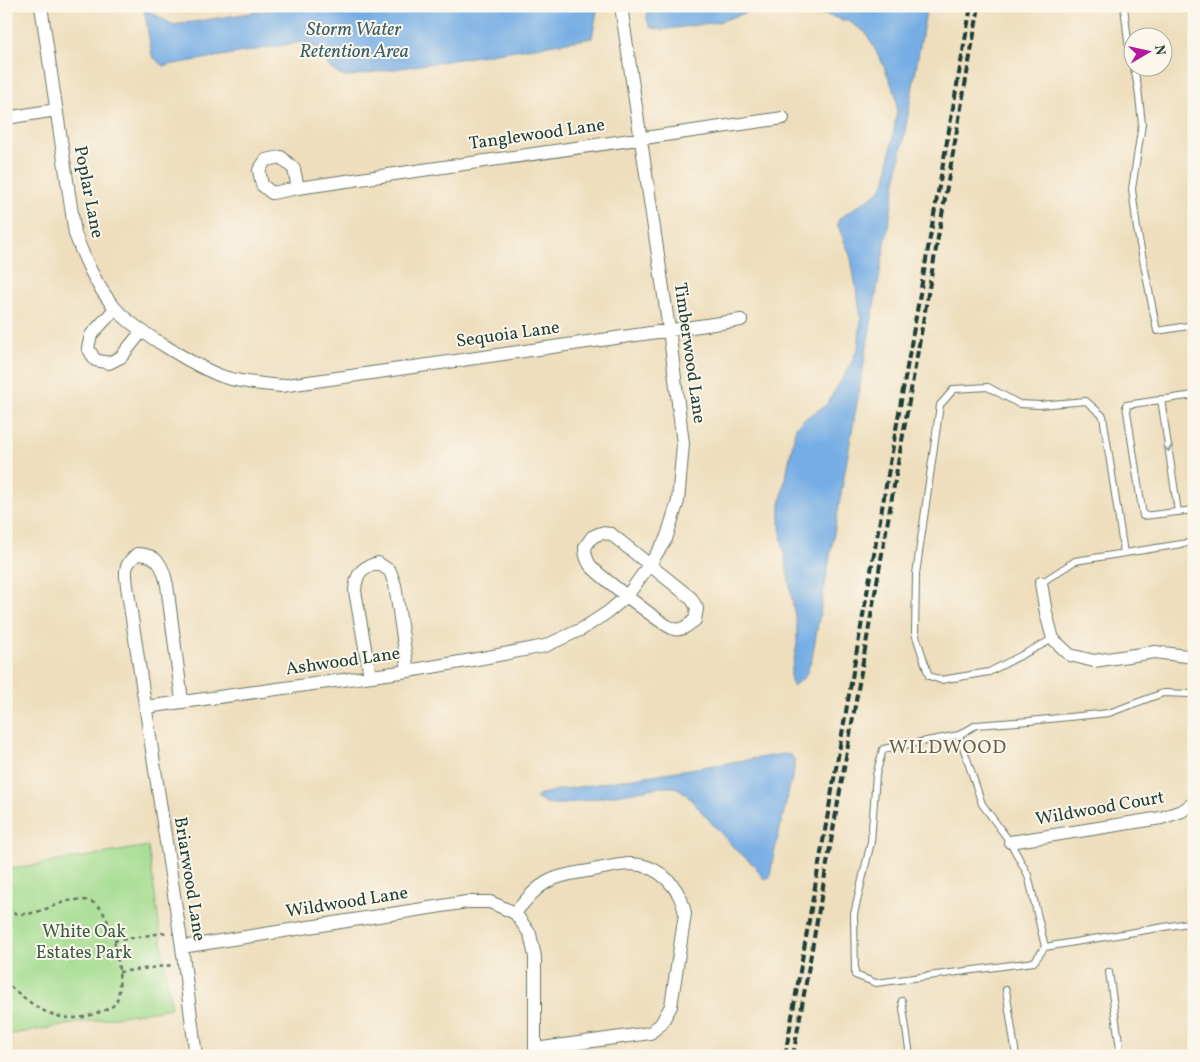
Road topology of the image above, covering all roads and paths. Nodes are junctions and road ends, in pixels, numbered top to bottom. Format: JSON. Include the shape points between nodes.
{"nodes":[{"id":1,"x":41,"y":6,"type":"edge"},
{"id":2,"x":621,"y":6,"type":"edge"},
{"id":3,"x":1124,"y":6,"type":"edge"},
{"id":4,"x":1126,"y":28,"type":"edge"},
{"id":5,"x":1136,"y":78,"type":"edge"},
{"id":6,"x":56,"y":110,"type":"junction"},
{"id":7,"x":6,"y":118,"type":"edge"},
{"id":8,"x":782,"y":118,"type":"dead end"},
{"id":9,"x":640,"y":138,"type":"junction"},
{"id":10,"x":298,"y":188,"type":"dead end"},
{"id":11,"x":115,"y":309,"type":"junction"},
{"id":12,"x":741,"y":320,"type":"dead end"},
{"id":13,"x":1194,"y":325,"type":"edge"},
{"id":14,"x":669,"y":329,"type":"junction"},
{"id":15,"x":142,"y":331,"type":"junction"},
{"id":16,"x":281,"y":386,"type":"joint"},
{"id":17,"x":1194,"y":394,"type":"edge"},
{"id":18,"x":1161,"y":399,"type":"junction"},
{"id":19,"x":1194,"y":510,"type":"edge"},
{"id":20,"x":1178,"y":512,"type":"junction"},
{"id":21,"x":1194,"y":542,"type":"edge"},
{"id":22,"x":1124,"y":554,"type":"junction"},
{"id":23,"x":650,"y":564,"type":"junction"},
{"id":24,"x":1041,"y":583,"type":"joint"},
{"id":25,"x":627,"y":596,"type":"junction"},
{"id":26,"x":1053,"y":639,"type":"junction"},
{"id":27,"x":545,"y":646,"type":"joint"},
{"id":28,"x":1194,"y":657,"type":"edge"},
{"id":29,"x":408,"y":670,"type":"junction"},
{"id":30,"x":370,"y":676,"type":"junction"},
{"id":31,"x":1194,"y":696,"type":"edge"},
{"id":32,"x":182,"y":701,"type":"junction"},
{"id":33,"x":146,"y":707,"type":"junction"},
{"id":34,"x":959,"y":735,"type":"junction"},
{"id":35,"x":1194,"y":803,"type":"edge"},
{"id":36,"x":1010,"y":842,"type":"junction"},
{"id":37,"x":6,"y":910,"type":"edge"},
{"id":38,"x":516,"y":912,"type":"junction"},
{"id":39,"x":1194,"y":922,"type":"edge"},
{"id":40,"x":179,"y":931,"type":"junction"},
{"id":41,"x":114,"y":941,"type":"junction"},
{"id":42,"x":182,"y":947,"type":"junction"},
{"id":43,"x":1045,"y":947,"type":"junction"},
{"id":44,"x":184,"y":964,"type":"junction"},
{"id":45,"x":119,"y":972,"type":"junction"},
{"id":46,"x":1109,"y":972,"type":"dead end"},
{"id":47,"x":6,"y":983,"type":"edge"},
{"id":48,"x":1006,"y":990,"type":"dead end"},
{"id":49,"x":902,"y":1001,"type":"dead end"},
{"id":50,"x":535,"y":1053,"type":"edge"},
{"id":51,"x":196,"y":1056,"type":"edge"},
{"id":52,"x":910,"y":1056,"type":"edge"},
{"id":53,"x":1016,"y":1056,"type":"edge"},
{"id":54,"x":1121,"y":1056,"type":"edge"}],
"edges":[{"from":1,"to":6,"type":"street","name":"Poplar Lane"},
{"from":2,"to":9,"type":"street","name":"Timberwood Lane"},
{"from":3,"to":4,"type":"lane"},
{"from":5,"to":13,"type":"lane","via":[[1142,124],[1132,189],[1156,331]]},
{"from":6,"to":7,"type":"street"},
{"from":6,"to":11,"type":"street","name":"Poplar Lane","via":[[75,234],[89,270]]},
{"from":8,"to":9,"type":"street","name":"Tanglewood Lane"},
{"from":9,"to":10,"type":"street","name":"Tanglewood Lane"},
{"from":9,"to":14,"type":"street","name":"Timberwood Lane"},
{"from":11,"to":15,"type":"street","name":"Poplar Lane"},
{"from":11,"to":15,"type":"street","via":[[90,335],[88,348],[95,360],[109,363],[121,357]]},
{"from":12,"to":14,"type":"street","name":"Sequoia Lane"},
{"from":14,"to":16,"type":"street","name":"Sequoia Lane"},
{"from":14,"to":23,"type":"street","name":"Timberwood Lane","via":[[683,444],[678,501],[666,539]]},
{"from":15,"to":16,"type":"street","name":"Poplar Lane","via":[[223,377],[250,384]]},
{"from":17,"to":18,"type":"lane"},
{"from":18,"to":20,"type":"lane","one_way":true},
{"from":18,"to":20,"type":"lane","via":[[1126,405],[1143,516]]},
{"from":19,"to":20,"type":"lane"},
{"from":21,"to":22,"type":"lane"},
{"from":22,"to":24,"type":"lane","via":[[1075,561]]},
{"from":22,"to":26,"type":"lane","via":[[1103,416],[1086,402],[1019,404],[988,387],[954,390],[940,405],[916,574],[915,633],[929,676],[941,680],[989,672]]},
{"from":23,"to":25,"type":"street","name":"Timberwood Lane"},
{"from":23,"to":25,"type":"street","via":[[611,534],[601,533],[592,537],[585,547],[591,566]]},
{"from":23,"to":25,"type":"street","via":[[691,598],[697,608],[695,620],[684,629],[673,629]]},
{"from":24,"to":26,"type":"street"},
{"from":25,"to":27,"type":"street","name":"Timberwood Lane","via":[[582,629]]},
{"from":26,"to":28,"type":"street","via":[[1070,655],[1094,661],[1155,652]]},
{"from":27,"to":29,"type":"street","name":"Ashwood Lane"},
{"from":29,"to":30,"type":"street","name":"Ashwood Lane"},
{"from":29,"to":30,"type":"street","via":[[395,586],[390,571],[378,563],[366,566],[356,578],[355,591]]},
{"from":30,"to":32,"type":"street","name":"Ashwood Lane"},
{"from":31,"to":34,"type":"lane","via":[[1163,693],[1109,713],[976,725]]},
{"from":32,"to":33,"type":"street","name":"Ashwood Lane"},
{"from":32,"to":33,"type":"street","name":"Briarwood Lane","via":[[164,573],[158,561],[147,554],[137,554],[128,562],[126,570]]},
{"from":33,"to":40,"type":"street","name":"Briarwood Lane"},
{"from":34,"to":36,"type":"lane","via":[[982,804]]},
{"from":34,"to":43,"type":"lane","via":[[883,749],[876,775],[871,842],[854,914],[855,975],[876,983],[1034,962]]},
{"from":35,"to":36,"type":"street","name":"Wildwood Court","via":[[1161,818]]},
{"from":36,"to":43,"type":"lane","via":[[1028,875]]},
{"from":37,"to":41,"type":"path","via":[[29,914],[68,901],[86,900],[101,908],[106,915]]},
{"from":38,"to":42,"type":"street","name":"Wildwood Lane","via":[[490,902],[467,902]]},
{"from":38,"to":50,"type":"street","via":[[530,934],[534,957]]},
{"from":38,"to":50,"type":"street","via":[[549,881],[568,874],[631,864],[653,868],[670,881],[683,901],[685,914],[671,1006],[661,1024],[650,1033]]},
{"from":39,"to":43,"type":"lane"},
{"from":40,"to":41,"type":"path"},
{"from":40,"to":42,"type":"street","name":"Briarwood Lane"},
{"from":41,"to":45,"type":"path"},
{"from":42,"to":44,"type":"street","name":"Briarwood Lane"},
{"from":44,"to":45,"type":"path"},
{"from":44,"to":51,"type":"street","name":"Briarwood Lane"},
{"from":45,"to":47,"type":"path","via":[[116,1002],[91,1016],[74,1018],[40,1010]]},
{"from":46,"to":54,"type":"lane"},
{"from":48,"to":53,"type":"lane"},
{"from":49,"to":52,"type":"lane"}]}
